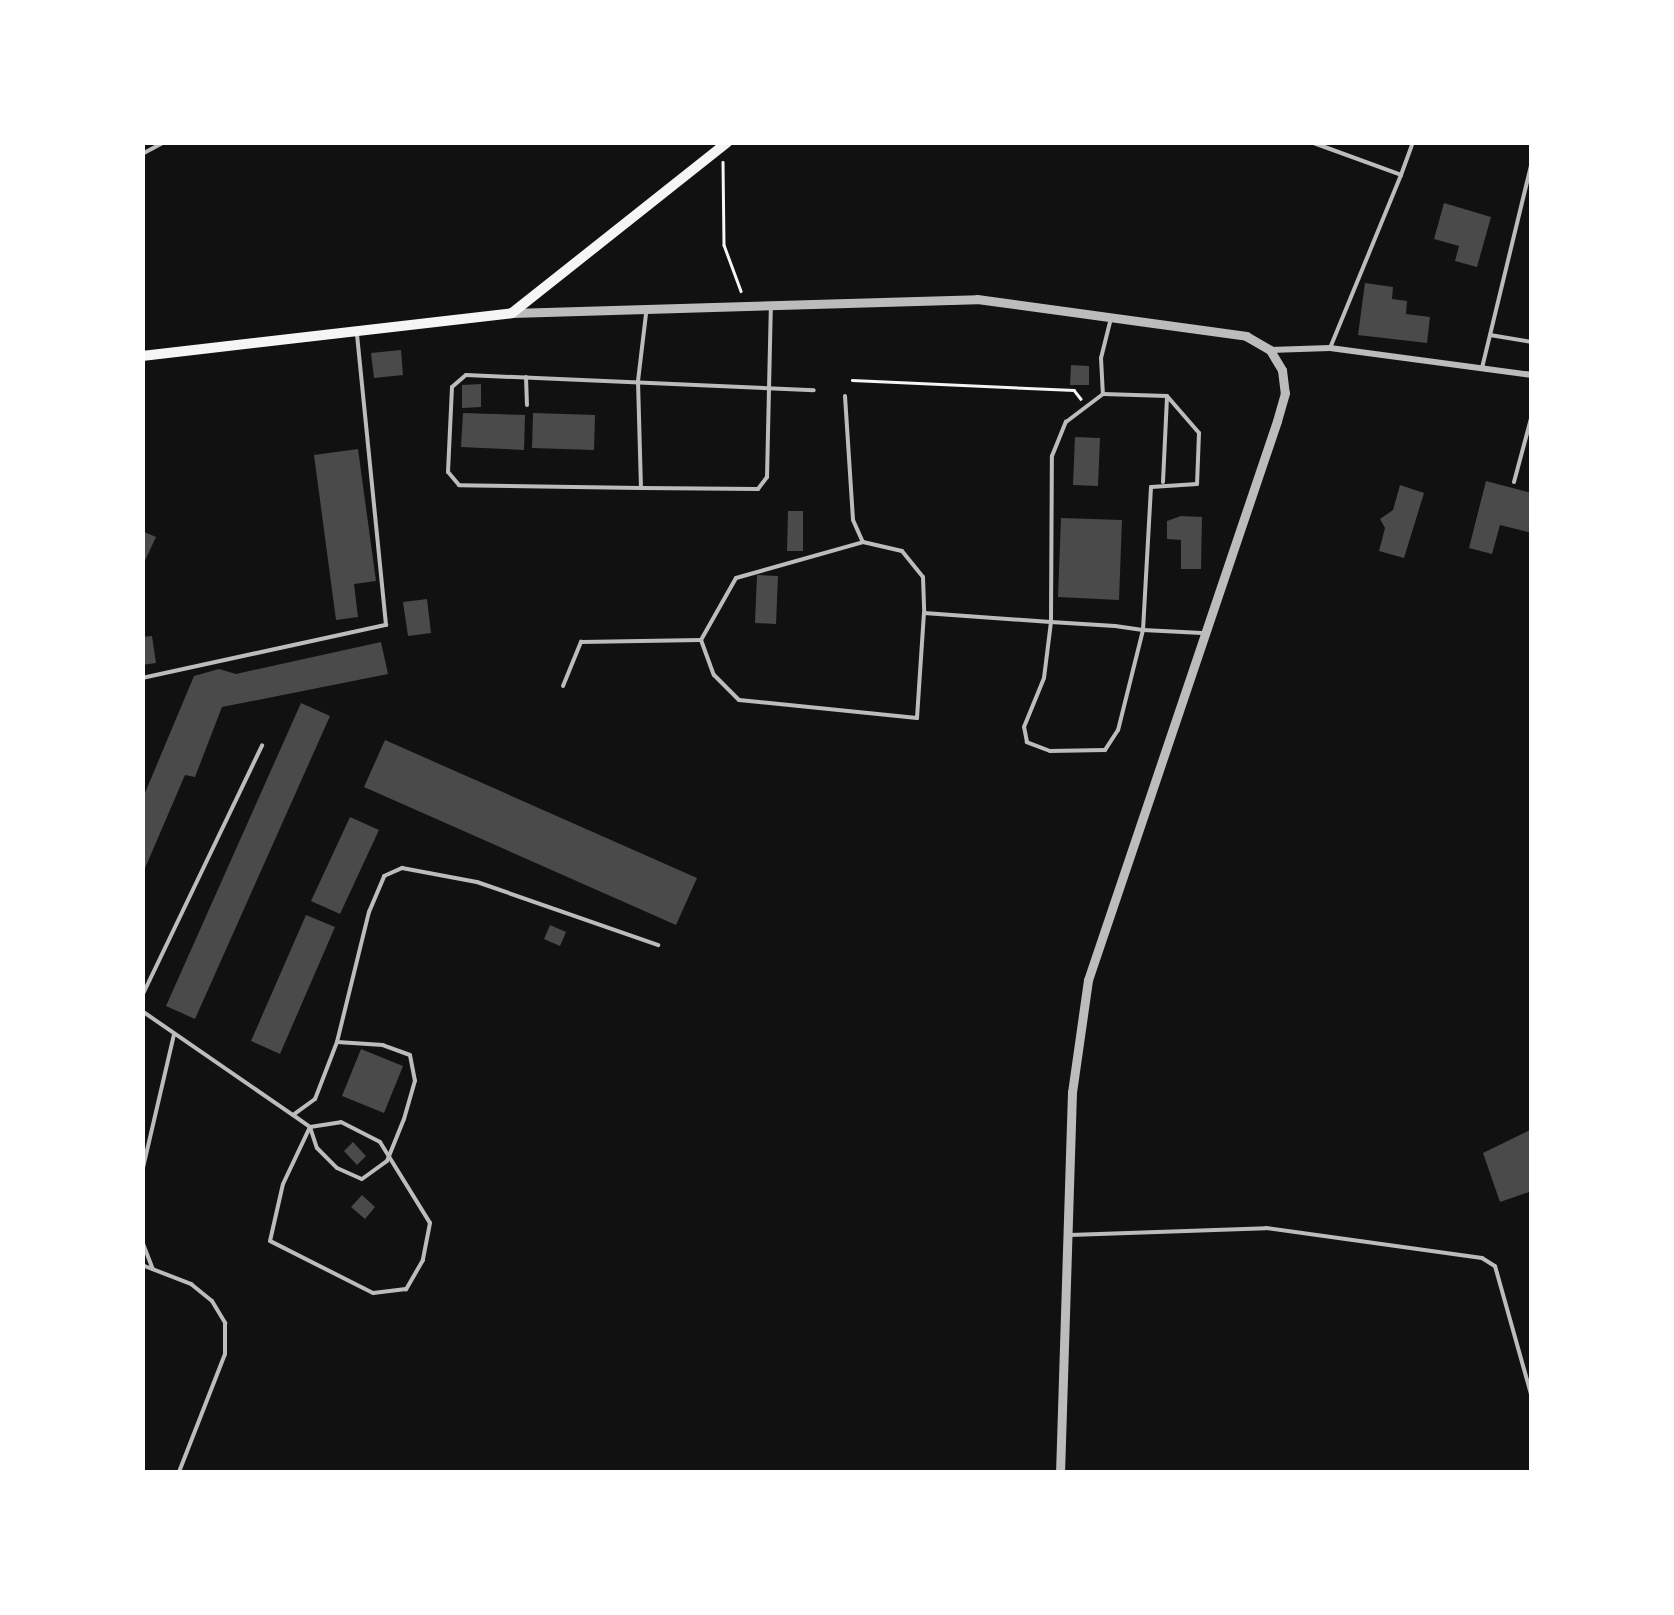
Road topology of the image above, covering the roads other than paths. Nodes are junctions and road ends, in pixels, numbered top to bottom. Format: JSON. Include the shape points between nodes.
{"nodes":[{"id":1,"x":165,"y":142,"type":"edge"},
{"id":2,"x":1311,"y":142,"type":"edge"},
{"id":3,"x":1413,"y":142,"type":"edge"},
{"id":4,"x":725,"y":145,"type":"edge"},
{"id":5,"x":142,"y":154,"type":"edge"},
{"id":6,"x":1532,"y":162,"type":"edge"},
{"id":7,"x":1400,"y":175,"type":"junction"},
{"id":8,"x":771,"y":305,"type":"junction"},
{"id":9,"x":512,"y":313,"type":"junction"},
{"id":10,"x":646,"y":314,"type":"junction"},
{"id":11,"x":1112,"y":314,"type":"junction"},
{"id":12,"x":357,"y":329,"type":"junction"},
{"id":13,"x":1490,"y":334,"type":"junction"},
{"id":14,"x":1532,"y":342,"type":"edge"},
{"id":15,"x":1330,"y":348,"type":"junction"},
{"id":16,"x":1270,"y":350,"type":"junction"},
{"id":17,"x":142,"y":356,"type":"edge"},
{"id":18,"x":1482,"y":368,"type":"junction"},
{"id":19,"x":1532,"y":375,"type":"edge"},
{"id":20,"x":526,"y":377,"type":"junction"},
{"id":21,"x":638,"y":381,"type":"junction"},
{"id":22,"x":767,"y":390,"type":"junction"},
{"id":23,"x":814,"y":390,"type":"dead end"},
{"id":24,"x":1103,"y":394,"type":"junction"},
{"id":25,"x":845,"y":396,"type":"dead end"},
{"id":26,"x":1167,"y":396,"type":"junction"},
{"id":27,"x":526,"y":406,"type":"dead end"},
{"id":28,"x":1532,"y":415,"type":"edge"},
{"id":29,"x":1163,"y":482,"type":"junction"},
{"id":30,"x":1514,"y":482,"type":"dead end"},
{"id":31,"x":641,"y":488,"type":"junction"},
{"id":32,"x":862,"y":542,"type":"junction"},
{"id":33,"x":924,"y":613,"type":"junction"},
{"id":34,"x":1051,"y":622,"type":"junction"},
{"id":35,"x":1142,"y":630,"type":"junction"},
{"id":36,"x":1207,"y":633,"type":"junction"},
{"id":37,"x":701,"y":640,"type":"junction"},
{"id":38,"x":142,"y":678,"type":"edge"},
{"id":39,"x":563,"y":686,"type":"dead end"},
{"id":40,"x":262,"y":745,"type":"dead end"},
{"id":41,"x":658,"y":945,"type":"dead end"},
{"id":42,"x":142,"y":996,"type":"edge"},
{"id":43,"x":142,"y":1011,"type":"edge"},
{"id":44,"x":175,"y":1034,"type":"junction"},
{"id":45,"x":336,"y":1042,"type":"junction"},
{"id":46,"x":293,"y":1114,"type":"junction"},
{"id":47,"x":310,"y":1127,"type":"junction"},
{"id":48,"x":387,"y":1161,"type":"junction"},
{"id":49,"x":142,"y":1172,"type":"edge"},
{"id":50,"x":1066,"y":1236,"type":"junction"},
{"id":51,"x":142,"y":1242,"type":"edge"},
{"id":52,"x":142,"y":1265,"type":"edge"},
{"id":53,"x":153,"y":1269,"type":"junction"},
{"id":54,"x":1532,"y":1398,"type":"edge"},
{"id":55,"x":179,"y":1471,"type":"edge"},
{"id":56,"x":188,"y":1472,"type":"edge"},
{"id":57,"x":1060,"y":1472,"type":"edge"}],
"edges":[{"from":1,"to":5,"type":"lane"},
{"from":2,"to":7,"type":"lane"},
{"from":3,"to":7,"type":"lane"},
{"from":4,"to":9,"type":"main road"},
{"from":6,"to":13,"type":"lane"},
{"from":7,"to":15,"type":"lane"},
{"from":8,"to":10,"type":"street"},
{"from":8,"to":11,"type":"street","via":[[977,299]]},
{"from":8,"to":22,"type":"lane"},
{"from":9,"to":10,"type":"street"},
{"from":9,"to":12,"type":"main road"},
{"from":10,"to":21,"type":"lane"},
{"from":11,"to":16,"type":"street","via":[[1246,336]]},
{"from":11,"to":24,"type":"lane","via":[[1100,358]]},
{"from":12,"to":17,"type":"main road"},
{"from":12,"to":38,"type":"lane","via":[[386,625]]},
{"from":13,"to":14,"type":"lane"},
{"from":13,"to":18,"type":"lane"},
{"from":15,"to":16,"type":"street"},
{"from":15,"to":18,"type":"street"},
{"from":16,"to":36,"type":"street","via":[[1282,370],[1284,393]]},
{"from":18,"to":19,"type":"street"},
{"from":20,"to":21,"type":"lane"},
{"from":20,"to":27,"type":"lane"},
{"from":20,"to":31,"type":"lane","via":[[466,376],[452,387],[448,472],[459,485]]},
{"from":21,"to":22,"type":"lane"},
{"from":21,"to":31,"type":"lane"},
{"from":22,"to":23,"type":"lane"},
{"from":22,"to":31,"type":"lane","via":[[767,477],[758,489]]},
{"from":24,"to":26,"type":"lane"},
{"from":24,"to":34,"type":"lane","via":[[1084,402],[1066,422],[1052,456]]},
{"from":25,"to":32,"type":"lane","via":[[852,520]]},
{"from":26,"to":29,"type":"lane"},
{"from":26,"to":29,"type":"lane","via":[[1199,433],[1197,484]]},
{"from":28,"to":30,"type":"lane"},
{"from":29,"to":35,"type":"lane","via":[[1151,487]]},
{"from":32,"to":33,"type":"lane","via":[[902,551],[924,577]]},
{"from":32,"to":37,"type":"lane","via":[[736,578]]},
{"from":33,"to":34,"type":"lane"},
{"from":33,"to":37,"type":"lane","via":[[917,718],[739,700],[714,675]]},
{"from":34,"to":35,"type":"lane"},
{"from":34,"to":35,"type":"lane","via":[[1044,678],[1024,726],[1027,742],[1050,751],[1106,750],[1131,688]]},
{"from":35,"to":36,"type":"lane"},
{"from":36,"to":50,"type":"street","via":[[1088,980],[1072,1092]]},
{"from":37,"to":39,"type":"lane","via":[[582,642]]},
{"from":40,"to":42,"type":"lane"},
{"from":41,"to":45,"type":"lane","via":[[477,882],[402,868],[384,876],[369,912]]},
{"from":43,"to":44,"type":"lane"},
{"from":44,"to":46,"type":"lane"},
{"from":44,"to":49,"type":"lane"},
{"from":45,"to":46,"type":"lane","via":[[315,1099]]},
{"from":45,"to":48,"type":"lane","via":[[383,1045],[410,1055],[414,1082]]},
{"from":46,"to":47,"type":"lane"},
{"from":47,"to":48,"type":"lane","via":[[341,1122],[380,1142]]},
{"from":47,"to":48,"type":"lane","via":[[317,1148],[362,1180]]},
{"from":47,"to":48,"type":"lane","via":[[276,1201],[270,1241],[373,1292],[406,1289],[422,1260],[430,1223],[405,1176]]},
{"from":50,"to":54,"type":"lane","via":[[1266,1228],[1482,1258],[1494,1266]]},
{"from":50,"to":57,"type":"street"},
{"from":51,"to":53,"type":"lane"},
{"from":52,"to":53,"type":"lane"},
{"from":53,"to":55,"type":"lane","via":[[202,1292],[224,1324],[224,1354]]},
{"from":55,"to":56,"type":"lane"}]}
